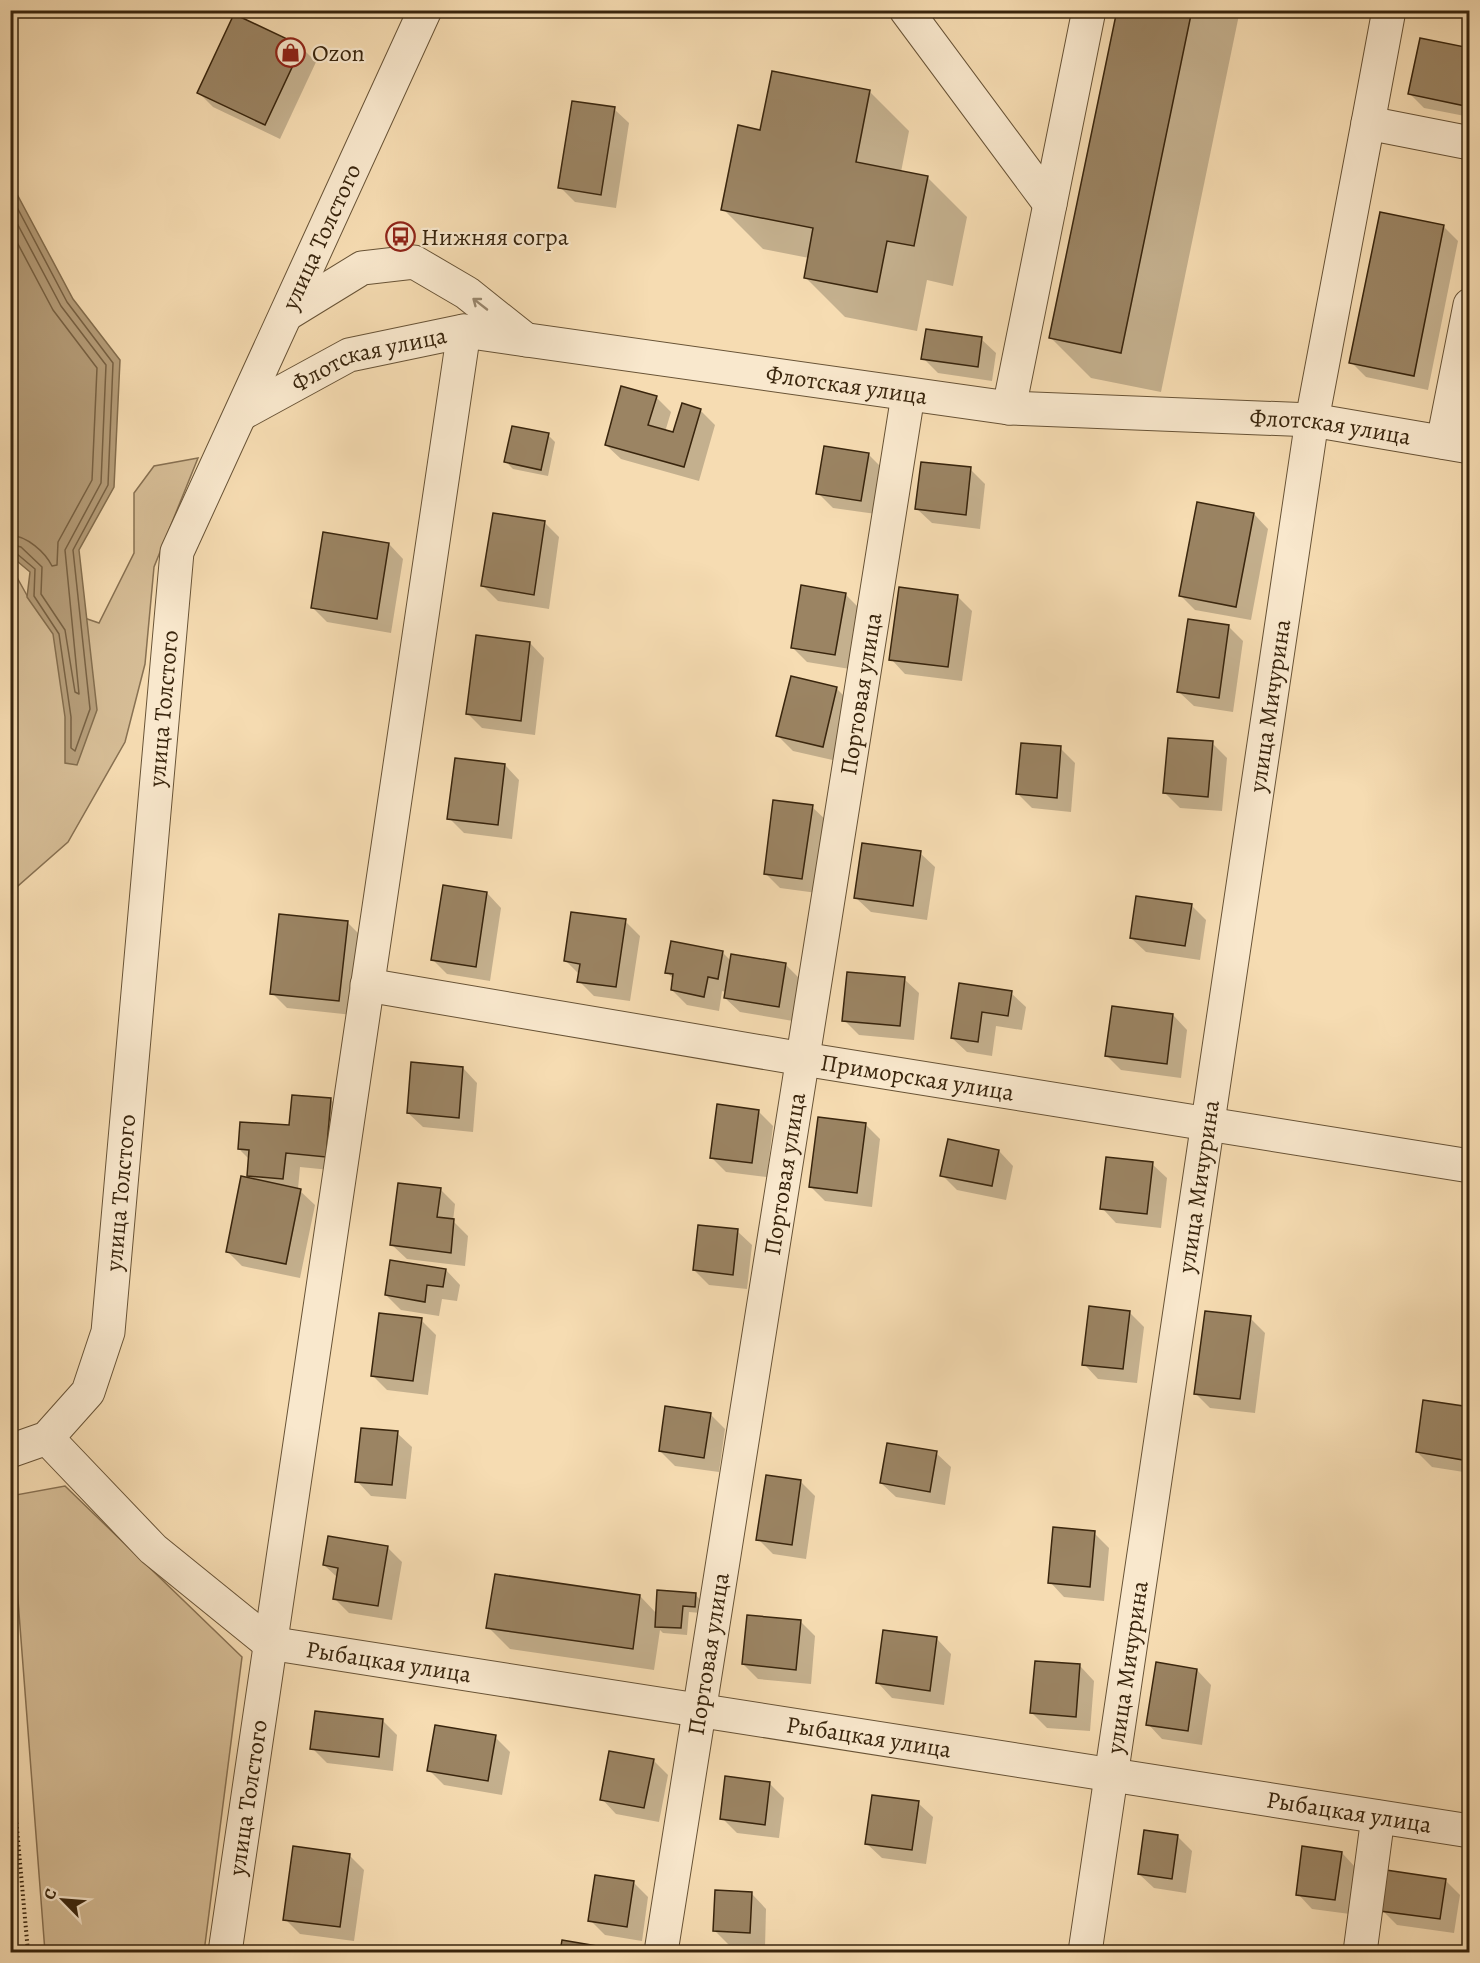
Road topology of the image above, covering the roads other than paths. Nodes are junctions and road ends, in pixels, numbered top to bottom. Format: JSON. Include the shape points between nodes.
{"nodes":[{"id":1,"x":425,"y":10,"type":"edge"},
{"id":2,"x":906,"y":10,"type":"edge"},
{"id":3,"x":1089,"y":10,"type":"edge"},
{"id":4,"x":1389,"y":10,"type":"edge"},
{"id":5,"x":1368,"y":123,"type":"junction"},
{"id":6,"x":1470,"y":143,"type":"edge"},
{"id":7,"x":1050,"y":204,"type":"junction"},
{"id":8,"x":1470,"y":305,"type":"edge"},
{"id":9,"x":287,"y":314,"type":"junction"},
{"id":10,"x":464,"y":331,"type":"junction"},
{"id":11,"x":526,"y":340,"type":"junction"},
{"id":12,"x":908,"y":395,"type":"junction"},
{"id":13,"x":1009,"y":408,"type":"junction"},
{"id":14,"x":241,"y":414,"type":"junction"},
{"id":15,"x":1312,"y":420,"type":"junction"},
{"id":16,"x":1456,"y":445,"type":"edge"},
{"id":17,"x":367,"y":985,"type":"junction"},
{"id":18,"x":803,"y":1059,"type":"junction"},
{"id":19,"x":1208,"y":1124,"type":"junction"},
{"id":20,"x":1470,"y":1166,"type":"edge"},
{"id":21,"x":47,"y":1438,"type":"junction"},
{"id":22,"x":10,"y":1450,"type":"edge"},
{"id":23,"x":269,"y":1643,"type":"junction"},
{"id":24,"x":700,"y":1711,"type":"junction"},
{"id":25,"x":1112,"y":1775,"type":"junction"},
{"id":26,"x":1378,"y":1817,"type":"junction"},
{"id":27,"x":1470,"y":1831,"type":"edge"},
{"id":28,"x":225,"y":1953,"type":"edge"},
{"id":29,"x":661,"y":1953,"type":"edge"},
{"id":30,"x":1085,"y":1953,"type":"edge"},
{"id":31,"x":1360,"y":1953,"type":"edge"}],
"edges":[{"from":1,"to":9,"type":"street","name":"улица Толстого"},
{"from":2,"to":7,"type":"street"},
{"from":3,"to":7,"type":"street"},
{"from":4,"to":5,"type":"street","name":"улица Мичурина"},
{"from":5,"to":6,"type":"street"},
{"from":5,"to":15,"type":"street","name":"улица Мичурина"},
{"from":7,"to":13,"type":"street"},
{"from":8,"to":16,"type":"street"},
{"from":11,"to":9,"type":"street","one_way":true,"via":[[467,293],[414,262],[362,268]]},
{"from":9,"to":14,"type":"street","name":"улица Толстого"},
{"from":10,"to":11,"type":"street","name":"Флотская улица"},
{"from":10,"to":14,"type":"street","name":"Флотская улица","via":[[349,355]]},
{"from":10,"to":17,"type":"street","name":"улица Толстого"},
{"from":11,"to":12,"type":"street","name":"Флотская улица"},
{"from":12,"to":13,"type":"street","name":"Флотская улица"},
{"from":12,"to":18,"type":"street","name":"Портовая улица"},
{"from":13,"to":15,"type":"street","name":"Флотская улица"},
{"from":14,"to":21,"type":"street","name":"улица Толстого","via":[[177,552],[108,1332],[88,1392]]},
{"from":15,"to":16,"type":"street","name":"Флотская улица"},
{"from":15,"to":19,"type":"street","name":"улица Мичурина"},
{"from":17,"to":18,"type":"street","name":"Приморская улица"},
{"from":17,"to":23,"type":"street","name":"улица Толстого"},
{"from":18,"to":19,"type":"street","name":"Приморская улица"},
{"from":18,"to":24,"type":"street","name":"Портовая улица"},
{"from":19,"to":20,"type":"street","name":"Приморская улица"},
{"from":19,"to":25,"type":"street","name":"улица Мичурина"},
{"from":21,"to":22,"type":"street"},
{"from":21,"to":23,"type":"street","via":[[153,1549]]},
{"from":23,"to":24,"type":"street","name":"Рыбацкая улица"},
{"from":23,"to":28,"type":"street","name":"улица Толстого"},
{"from":24,"to":25,"type":"street","name":"Рыбацкая улица"},
{"from":24,"to":29,"type":"street","name":"Портовая улица"},
{"from":25,"to":26,"type":"street","name":"Рыбацкая улица"},
{"from":25,"to":30,"type":"street","name":"улица Мичурина"},
{"from":26,"to":27,"type":"street","name":"Рыбацкая улица"},
{"from":26,"to":31,"type":"street"}]}
